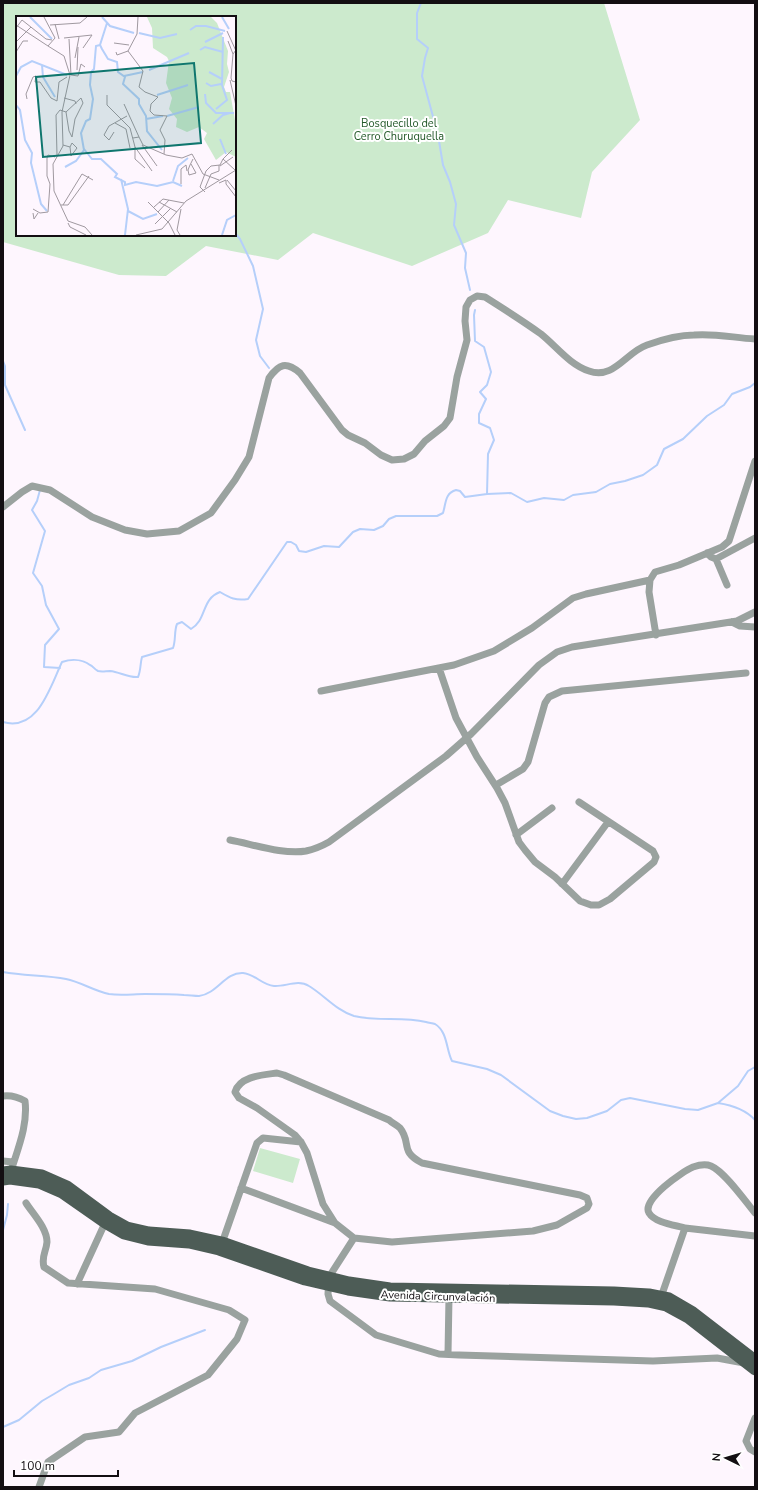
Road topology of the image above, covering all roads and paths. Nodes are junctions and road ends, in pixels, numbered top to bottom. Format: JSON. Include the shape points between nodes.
{"nodes":[{"id":1,"x":755,"y":339,"type":"edge"},
{"id":2,"x":755,"y":461,"type":"edge"},
{"id":3,"x":3,"y":507,"type":"edge"},
{"id":4,"x":755,"y":538,"type":"edge"},
{"id":5,"x":707,"y":553,"type":"junction"},
{"id":6,"x":716,"y":559,"type":"junction"},
{"id":7,"x":650,"y":580,"type":"junction"},
{"id":8,"x":727,"y":585,"type":"dead end"},
{"id":9,"x":755,"y":612,"type":"edge"},
{"id":10,"x":732,"y":622,"type":"junction"},
{"id":11,"x":755,"y":627,"type":"edge"},
{"id":12,"x":656,"y":635,"type":"junction"},
{"id":13,"x":439,"y":668,"type":"junction"},
{"id":14,"x":746,"y":673,"type":"dead end"},
{"id":15,"x":321,"y":691,"type":"dead end"},
{"id":16,"x":467,"y":738,"type":"junction"},
{"id":17,"x":496,"y":785,"type":"junction"},
{"id":18,"x":579,"y":802,"type":"dead end"},
{"id":19,"x":552,"y":808,"type":"dead end"},
{"id":20,"x":608,"y":822,"type":"junction"},
{"id":21,"x":516,"y":835,"type":"junction"},
{"id":22,"x":230,"y":840,"type":"dead end"},
{"id":23,"x":562,"y":884,"type":"junction"},
{"id":24,"x":3,"y":1096,"type":"edge"},
{"id":25,"x":301,"y":1142,"type":"junction"},
{"id":26,"x":3,"y":1161,"type":"edge"},
{"id":27,"x":9,"y":1168,"type":"edge"},
{"id":28,"x":3,"y":1180,"type":"edge"},
{"id":29,"x":241,"y":1188,"type":"junction"},
{"id":30,"x":26,"y":1203,"type":"dead end"},
{"id":31,"x":755,"y":1213,"type":"edge"},
{"id":32,"x":335,"y":1223,"type":"junction"},
{"id":33,"x":105,"y":1224,"type":"junction"},
{"id":34,"x":685,"y":1228,"type":"junction"},
{"id":35,"x":755,"y":1236,"type":"edge"},
{"id":36,"x":354,"y":1238,"type":"junction"},
{"id":37,"x":220,"y":1246,"type":"junction"},
{"id":38,"x":329,"y":1281,"type":"junction"},
{"id":39,"x":77,"y":1284,"type":"junction"},
{"id":40,"x":449,"y":1297,"type":"junction"},
{"id":41,"x":660,"y":1300,"type":"junction"},
{"id":42,"x":448,"y":1354,"type":"junction"},
{"id":43,"x":750,"y":1362,"type":"edge"},
{"id":44,"x":755,"y":1370,"type":"edge"},
{"id":45,"x":755,"y":1418,"type":"edge"},
{"id":46,"x":755,"y":1452,"type":"edge"},
{"id":47,"x":39,"y":1487,"type":"edge"}],
"edges":[{"from":1,"to":3,"type":"street","via":[[693,334],[647,345],[617,367],[600,373],[576,364],[541,335],[485,297],[477,296],[470,300],[466,307],[467,340],[450,418],[414,454],[404,459],[392,460],[348,435],[300,373],[293,367],[284,365],[276,368],[269,378],[249,457],[235,480],[212,513],[180,531],[147,534],[125,530],[92,517],[50,490],[32,486]]},
{"from":2,"to":5,"type":"street","via":[[729,541]]},
{"from":4,"to":6,"type":"street"},
{"from":5,"to":6,"type":"street"},
{"from":5,"to":7,"type":"street","via":[[655,572]]},
{"from":6,"to":8,"type":"street"},
{"from":7,"to":12,"type":"street","via":[[649,592]]},
{"from":7,"to":13,"type":"street","via":[[573,598],[532,628],[494,651]]},
{"from":9,"to":10,"type":"street"},
{"from":10,"to":11,"type":"street","via":[[740,626]]},
{"from":10,"to":12,"type":"street"},
{"from":12,"to":16,"type":"street","via":[[572,647],[557,652],[539,665]]},
{"from":13,"to":15,"type":"street"},
{"from":13,"to":16,"type":"street","via":[[456,718]]},
{"from":14,"to":17,"type":"street","via":[[562,691],[549,697],[545,703],[528,762],[523,769]]},
{"from":16,"to":17,"type":"street"},
{"from":16,"to":22,"type":"street","via":[[440,761],[318,848],[283,851]]},
{"from":17,"to":21,"type":"street"},
{"from":18,"to":20,"type":"street"},
{"from":19,"to":21,"type":"street"},
{"from":20,"to":23,"type":"street"},
{"from":20,"to":23,"type":"street","via":[[653,851],[656,857],[654,862],[610,899],[599,905],[580,901]]},
{"from":21,"to":23,"type":"street","via":[[535,862]]},
{"from":24,"to":27,"type":"street","via":[[25,1101],[26,1113],[22,1134]]},
{"from":25,"to":29,"type":"street","via":[[263,1138],[257,1143]]},
{"from":25,"to":32,"type":"street","via":[[323,1204]]},
{"from":25,"to":36,"type":"street","via":[[257,1108],[239,1098],[235,1092],[237,1087],[246,1079],[264,1074],[284,1074],[389,1120],[400,1128],[408,1153],[422,1163],[580,1195],[586,1198],[589,1204],[587,1208],[557,1226],[533,1231],[392,1242]]},
{"from":26,"to":27,"type":"street"},
{"from":27,"to":37,"type":"main road","name":"Avenida Circunvalación","via":[[42,1175],[67,1186],[109,1217],[127,1226],[149,1232],[190,1235]]},
{"from":28,"to":33,"type":"main road","name":"Avenida Circunvalación","via":[[39,1183],[62,1193]]},
{"from":29,"to":32,"type":"street"},
{"from":29,"to":37,"type":"street"},
{"from":30,"to":39,"type":"street","via":[[44,1230],[47,1242],[42,1260],[44,1267],[68,1283]]},
{"from":31,"to":34,"type":"street","via":[[722,1173],[711,1166],[701,1165],[691,1168],[660,1190],[650,1202],[649,1214],[658,1220]]},
{"from":32,"to":36,"type":"street"},
{"from":33,"to":37,"type":"main road","name":"Avenida Circunvalación","via":[[124,1234],[148,1240]]},
{"from":33,"to":39,"type":"street"},
{"from":34,"to":35,"type":"street"},
{"from":34,"to":41,"type":"street"},
{"from":36,"to":38,"type":"street"},
{"from":37,"to":38,"type":"main road","name":"Avenida Circunvalación","via":[[305,1280]]},
{"from":38,"to":40,"type":"main road","name":"Avenida Circunvalación","via":[[348,1290],[390,1296]]},
{"from":38,"to":41,"type":"main road","name":"Avenida Circunvalación","via":[[390,1288],[649,1294]]},
{"from":38,"to":42,"type":"street","via":[[330,1301],[376,1335],[439,1354]]},
{"from":39,"to":47,"type":"street","via":[[156,1289],[229,1310],[245,1320],[237,1339],[208,1375],[135,1413],[119,1432],[85,1437],[48,1462]]},
{"from":40,"to":41,"type":"main road","name":"Avenida Circunvalación","via":[[648,1302]]},
{"from":40,"to":42,"type":"street"},
{"from":41,"to":43,"type":"main road","name":"Avenida Circunvalación"},
{"from":42,"to":43,"type":"street","via":[[653,1361],[717,1358]]},
{"from":43,"to":44,"type":"main road","name":"Avenida Circunvalación"},
{"from":45,"to":46,"type":"street","via":[[746,1442]]}]}
